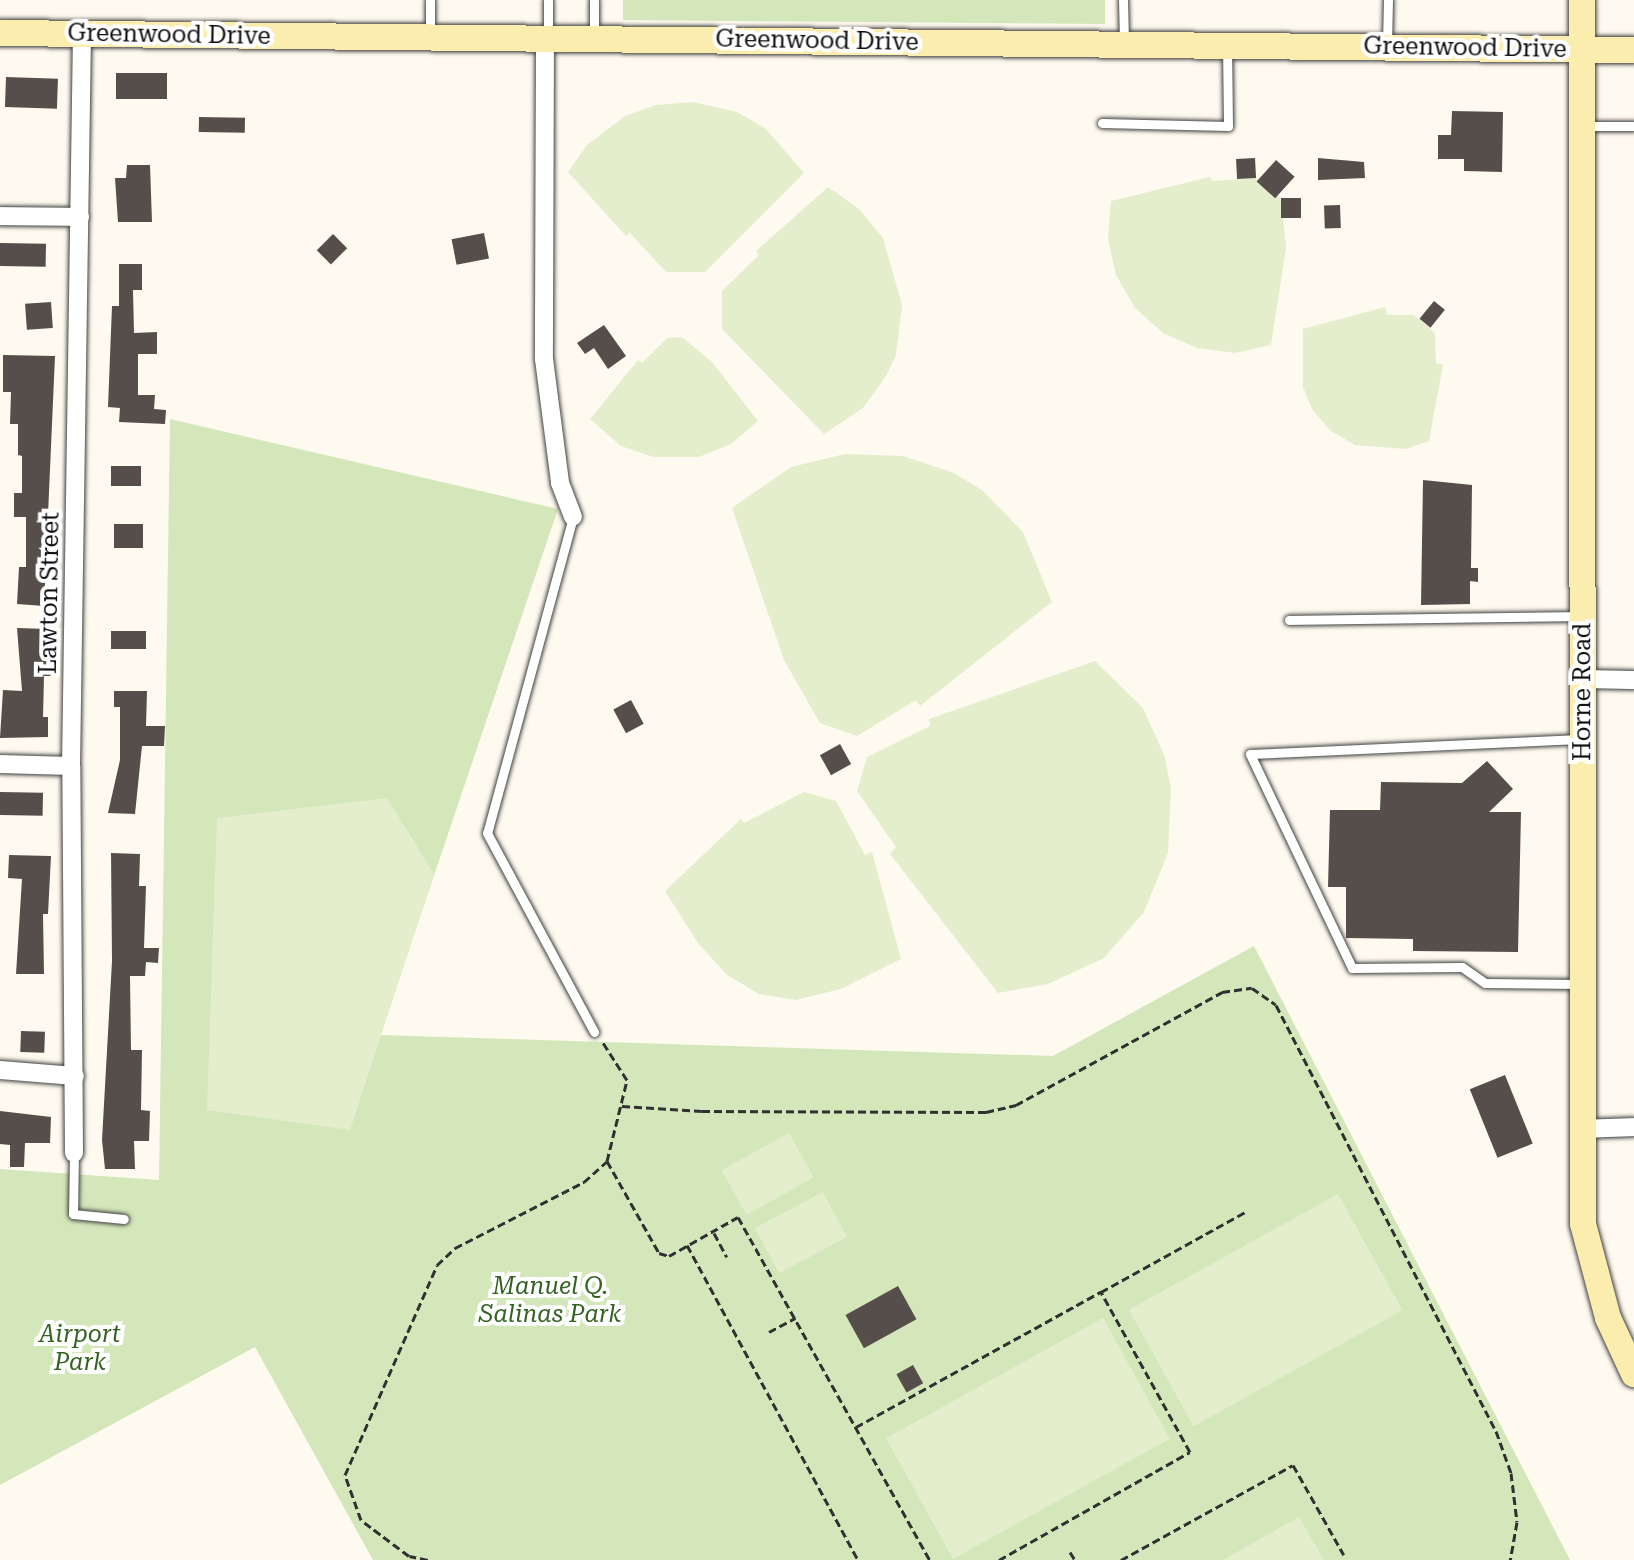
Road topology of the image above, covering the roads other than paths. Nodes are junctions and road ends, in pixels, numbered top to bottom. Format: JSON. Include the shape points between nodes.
{"nodes":[{"id":1,"x":430,"y":0,"type":"edge"},
{"id":2,"x":548,"y":0,"type":"edge"},
{"id":3,"x":1123,"y":0,"type":"edge"},
{"id":4,"x":1388,"y":0,"type":"edge"},
{"id":5,"x":1582,"y":0,"type":"edge"},
{"id":6,"x":594,"y":2,"type":"edge"},
{"id":7,"x":0,"y":33,"type":"edge"},
{"id":8,"x":82,"y":34,"type":"junction"},
{"id":9,"x":430,"y":37,"type":"junction"},
{"id":10,"x":547,"y":39,"type":"junction"},
{"id":11,"x":594,"y":39,"type":"junction"},
{"id":12,"x":1124,"y":45,"type":"junction"},
{"id":13,"x":1227,"y":46,"type":"junction"},
{"id":14,"x":1386,"y":47,"type":"junction"},
{"id":15,"x":1582,"y":49,"type":"junction"},
{"id":16,"x":1634,"y":50,"type":"edge"},
{"id":17,"x":1102,"y":123,"type":"dead end"},
{"id":18,"x":1582,"y":126,"type":"junction"},
{"id":19,"x":1634,"y":126,"type":"edge"},
{"id":20,"x":0,"y":216,"type":"edge"},
{"id":21,"x":80,"y":217,"type":"junction"},
{"id":22,"x":573,"y":517,"type":"joint"},
{"id":23,"x":1582,"y":616,"type":"junction"},
{"id":24,"x":1289,"y":620,"type":"dead end"},
{"id":25,"x":1583,"y":679,"type":"junction"},
{"id":26,"x":1634,"y":680,"type":"edge"},
{"id":27,"x":1583,"y":738,"type":"junction"},
{"id":28,"x":0,"y":764,"type":"edge"},
{"id":29,"x":71,"y":766,"type":"junction"},
{"id":30,"x":1586,"y":984,"type":"junction"},
{"id":31,"x":594,"y":1032,"type":"road end"},
{"id":32,"x":0,"y":1070,"type":"edge"},
{"id":33,"x":75,"y":1076,"type":"junction"},
{"id":34,"x":1634,"y":1127,"type":"edge"},
{"id":35,"x":1582,"y":1129,"type":"junction"},
{"id":36,"x":74,"y":1153,"type":"joint"},
{"id":37,"x":124,"y":1219,"type":"dead end"},
{"id":38,"x":1634,"y":1374,"type":"edge"}],
"edges":[{"from":1,"to":9,"type":"lane"},
{"from":2,"to":10,"type":"lane"},
{"from":3,"to":12,"type":"lane"},
{"from":4,"to":14,"type":"lane"},
{"from":5,"to":15,"type":"main road","name":"Horne Road"},
{"from":6,"to":11,"type":"lane"},
{"from":7,"to":8,"type":"main road","name":"Greenwood Drive"},
{"from":8,"to":9,"type":"main road","name":"Greenwood Drive"},
{"from":8,"to":21,"type":"street","name":"Lawton Street"},
{"from":9,"to":10,"type":"main road","name":"Greenwood Drive"},
{"from":10,"to":11,"type":"main road","name":"Greenwood Drive"},
{"from":10,"to":22,"type":"street","via":[[544,359],[560,483]]},
{"from":11,"to":12,"type":"main road","name":"Greenwood Drive"},
{"from":12,"to":13,"type":"main road","name":"Greenwood Drive"},
{"from":13,"to":14,"type":"main road","name":"Greenwood Drive"},
{"from":13,"to":17,"type":"lane","via":[[1228,126]]},
{"from":14,"to":15,"type":"main road","name":"Greenwood Drive"},
{"from":15,"to":16,"type":"main road","name":"Greenwood Drive"},
{"from":15,"to":18,"type":"main road","name":"Horne Road"},
{"from":18,"to":19,"type":"lane"},
{"from":18,"to":23,"type":"main road","name":"Horne Road"},
{"from":20,"to":21,"type":"street"},
{"from":21,"to":29,"type":"street","name":"Lawton Street"},
{"from":22,"to":31,"type":"lane","via":[[487,833]]},
{"from":23,"to":24,"type":"lane"},
{"from":23,"to":25,"type":"main road","name":"Horne Road"},
{"from":25,"to":26,"type":"street"},
{"from":25,"to":27,"type":"main road","name":"Horne Road"},
{"from":27,"to":30,"type":"main road","name":"Horne Road"},
{"from":27,"to":30,"type":"lane","via":[[1250,754],[1352,968],[1462,967],[1485,983]]},
{"from":28,"to":29,"type":"street"},
{"from":29,"to":33,"type":"street","name":"Lawton Street"},
{"from":30,"to":35,"type":"main road","name":"Horne Road"},
{"from":32,"to":33,"type":"street"},
{"from":33,"to":36,"type":"street","name":"Lawton Street"},
{"from":34,"to":35,"type":"street"},
{"from":35,"to":38,"type":"main road","name":"Horne Road","via":[[1586,1237],[1608,1318]]},
{"from":36,"to":37,"type":"lane","via":[[73,1214]]}]}
